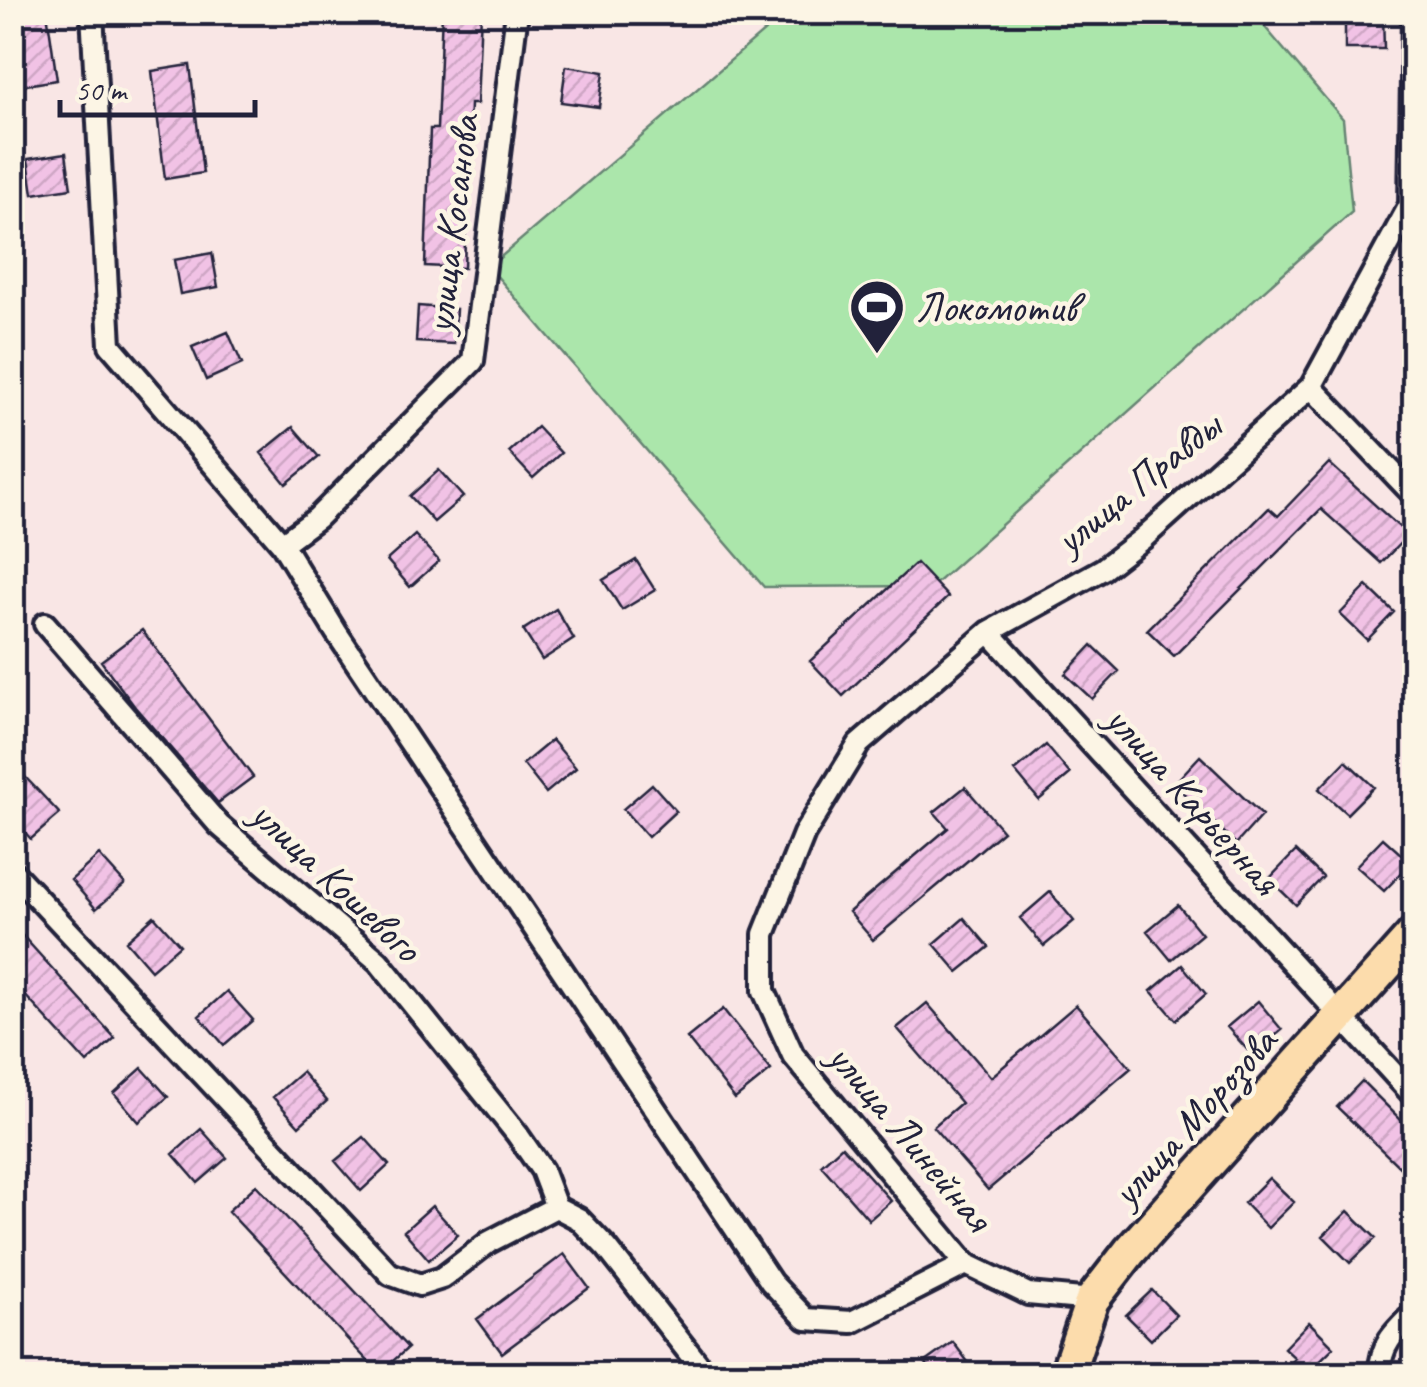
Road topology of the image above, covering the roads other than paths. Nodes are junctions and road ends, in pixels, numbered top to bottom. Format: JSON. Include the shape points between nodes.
{"nodes":[{"id":1,"x":92,"y":12,"type":"edge"},
{"id":2,"x":517,"y":12,"type":"edge"},
{"id":3,"x":1413,"y":12,"type":"edge"},
{"id":4,"x":1412,"y":205,"type":"edge"},
{"id":5,"x":1311,"y":388,"type":"junction"},
{"id":6,"x":1414,"y":495,"type":"edge"},
{"id":7,"x":282,"y":544,"type":"junction"},
{"id":8,"x":45,"y":624,"type":"dead end"},
{"id":9,"x":990,"y":632,"type":"junction"},
{"id":10,"x":12,"y":870,"type":"edge"},
{"id":11,"x":764,"y":934,"type":"joint"},
{"id":12,"x":1414,"y":934,"type":"edge"},
{"id":13,"x":1340,"y":1018,"type":"junction"},
{"id":14,"x":1414,"y":1096,"type":"edge"},
{"id":15,"x":556,"y":1207,"type":"junction"},
{"id":16,"x":966,"y":1264,"type":"junction"},
{"id":17,"x":1092,"y":1300,"type":"junction"},
{"id":18,"x":1414,"y":1313,"type":"edge"},
{"id":19,"x":699,"y":1374,"type":"edge"},
{"id":20,"x":1067,"y":1374,"type":"edge"},
{"id":21,"x":1380,"y":1374,"type":"edge"}],
"edges":[{"from":1,"to":7,"type":"street","via":[[110,345]]},
{"from":2,"to":7,"type":"street","name":"улица Косанова","via":[[473,361]]},
{"from":3,"to":4,"type":"street","name":"улица Правды"},
{"from":4,"to":5,"type":"street","name":"улица Правды"},
{"from":5,"to":6,"type":"street"},
{"from":5,"to":9,"type":"street","name":"улица Правды","via":[[1103,569]]},
{"from":7,"to":16,"type":"street","via":[[771,1282],[806,1319],[852,1322]]},
{"from":8,"to":15,"type":"street","name":"улица Кошевого","via":[[219,825],[378,960],[542,1170]]},
{"from":9,"to":11,"type":"street","name":"улица Правды","via":[[859,744],[804,834]]},
{"from":9,"to":13,"type":"street","name":"улица Карьерная"},
{"from":10,"to":15,"type":"street","via":[[390,1274],[420,1284],[442,1278],[489,1242]]},
{"from":11,"to":16,"type":"street","name":"улица Линейная","via":[[764,991],[793,1055]]},
{"from":12,"to":13,"type":"main road","name":"улица Морозова"},
{"from":13,"to":14,"type":"street","name":"улица Карьерная"},
{"from":13,"to":17,"type":"main road","name":"улица Морозова"},
{"from":15,"to":19,"type":"street","via":[[608,1248],[698,1363]]},
{"from":16,"to":17,"type":"street","name":"улица Линейная","via":[[1028,1294]]},
{"from":17,"to":20,"type":"main road","name":"улица Морозова"},
{"from":18,"to":21,"type":"street","via":[[1392,1334]]}]}
